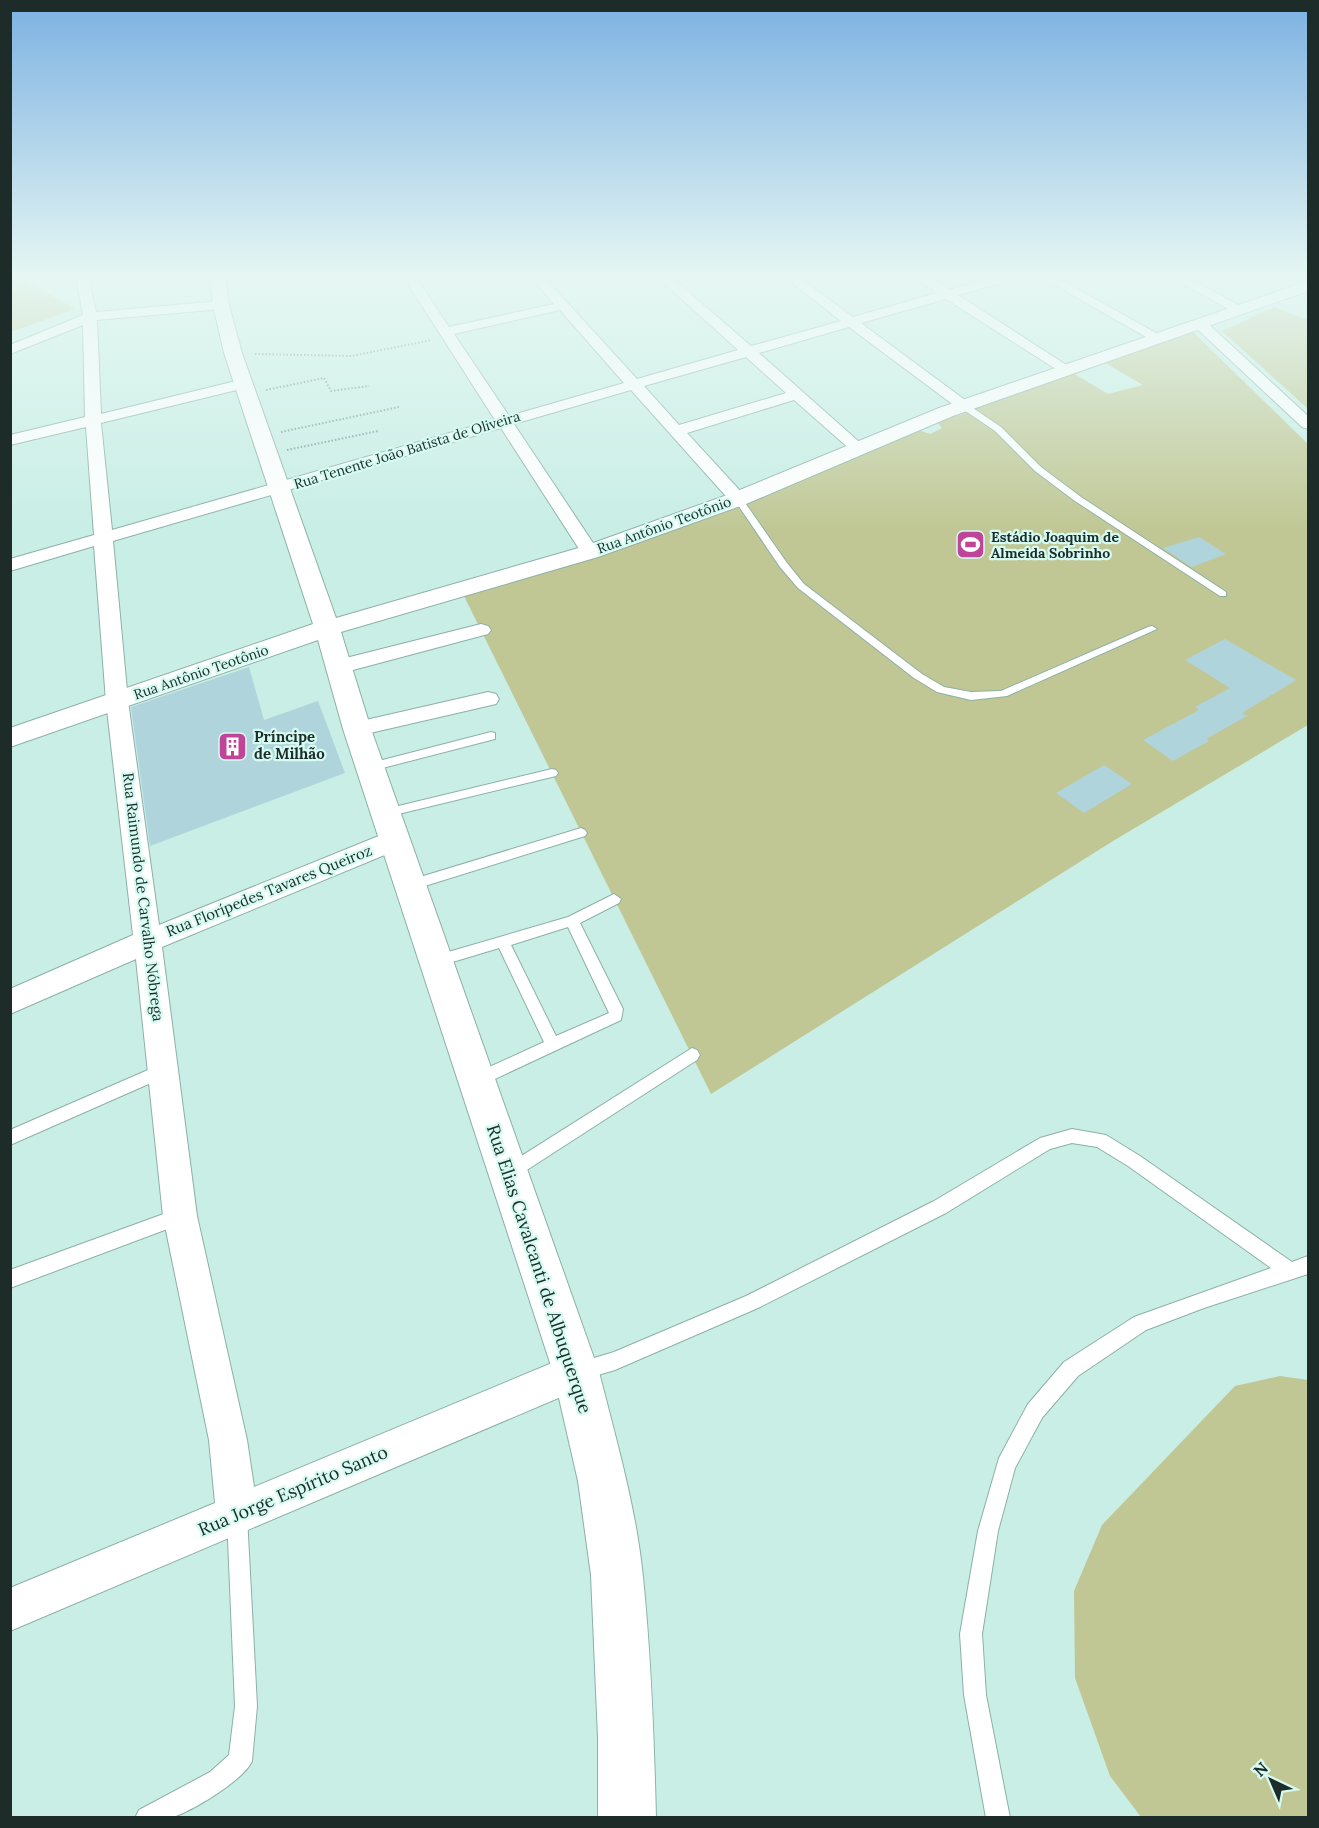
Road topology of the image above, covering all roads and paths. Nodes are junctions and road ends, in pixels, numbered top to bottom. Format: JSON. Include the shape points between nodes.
{"nodes":[{"id":1,"x":91,"y":361,"type":"edge"},
{"id":2,"x":236,"y":361,"type":"edge"},
{"id":3,"x":464,"y":361,"type":"edge"},
{"id":4,"x":612,"y":361,"type":"edge"},
{"id":5,"x":716,"y":361,"type":"edge"},
{"id":6,"x":758,"y":361,"type":"edge"},
{"id":7,"x":902,"y":361,"type":"edge"},
{"id":8,"x":1053,"y":361,"type":"edge"},
{"id":9,"x":1092,"y":361,"type":"edge"},
{"id":10,"x":1240,"y":361,"type":"edge"},
{"id":11,"x":1067,"y":370,"type":"junction"},
{"id":12,"x":633,"y":385,"type":"junction"},
{"id":13,"x":369,"y":386,"type":"dead end"},
{"id":14,"x":246,"y":389,"type":"junction"},
{"id":15,"x":795,"y":395,"type":"junction"},
{"id":16,"x":964,"y":406,"type":"junction"},
{"id":17,"x":399,"y":407,"type":"dead end"},
{"id":18,"x":93,"y":420,"type":"junction"},
{"id":19,"x":504,"y":422,"type":"junction"},
{"id":20,"x":1308,"y":424,"type":"edge"},
{"id":21,"x":675,"y":430,"type":"junction"},
{"id":22,"x":378,"y":431,"type":"dead end"},
{"id":23,"x":262,"y":435,"type":"junction"},
{"id":24,"x":10,"y":440,"type":"edge"},
{"id":25,"x":858,"y":448,"type":"junction"},
{"id":26,"x":268,"y":454,"type":"junction"},
{"id":27,"x":279,"y":488,"type":"junction"},
{"id":28,"x":738,"y":499,"type":"junction"},
{"id":29,"x":102,"y":539,"type":"junction"},
{"id":30,"x":590,"y":552,"type":"junction"},
{"id":31,"x":10,"y":565,"type":"edge"},
{"id":32,"x":1223,"y":594,"type":"dead end"},
{"id":33,"x":327,"y":628,"type":"junction"},
{"id":34,"x":1152,"y":629,"type":"dead end"},
{"id":35,"x":481,"y":630,"type":"dead end"},
{"id":36,"x":338,"y":667,"type":"junction"},
{"id":37,"x":488,"y":699,"type":"dead end"},
{"id":38,"x":117,"y":701,"type":"junction"},
{"id":39,"x":357,"y":729,"type":"junction"},
{"id":40,"x":491,"y":736,"type":"dead end"},
{"id":41,"x":10,"y":738,"type":"edge"},
{"id":42,"x":371,"y":767,"type":"junction"},
{"id":43,"x":552,"y":774,"type":"dead end"},
{"id":44,"x":391,"y":827,"type":"junction"},
{"id":45,"x":581,"y":833,"type":"dead end"},
{"id":46,"x":412,"y":885,"type":"junction"},
{"id":47,"x":614,"y":899,"type":"dead end"},
{"id":48,"x":572,"y":921,"type":"junction"},
{"id":49,"x":148,"y":941,"type":"junction"},
{"id":50,"x":502,"y":941,"type":"junction"},
{"id":51,"x":436,"y":961,"type":"junction"},
{"id":52,"x":10,"y":1002,"type":"edge"},
{"id":53,"x":554,"y":1045,"type":"junction"},
{"id":54,"x":692,"y":1055,"type":"dead end"},
{"id":55,"x":164,"y":1070,"type":"junction"},
{"id":56,"x":477,"y":1080,"type":"junction"},
{"id":57,"x":10,"y":1138,"type":"edge"},
{"id":58,"x":509,"y":1173,"type":"junction"},
{"id":59,"x":180,"y":1216,"type":"junction"},
{"id":60,"x":1299,"y":1268,"type":"edge"},
{"id":61,"x":10,"y":1279,"type":"edge"},
{"id":62,"x":576,"y":1372,"type":"junction"},
{"id":63,"x":237,"y":1515,"type":"junction"},
{"id":64,"x":10,"y":1610,"type":"edge"},
{"id":65,"x":147,"y":1818,"type":"edge"},
{"id":66,"x":627,"y":1818,"type":"edge"},
{"id":67,"x":998,"y":1818,"type":"edge"}],
"edges":[{"from":1,"to":18,"type":"street","name":"Rua Raimundo de Carvalho Nóbrega"},
{"from":2,"to":14,"type":"street","name":"Rua Elias Cavalcanti de Albuquerque"},
{"from":3,"to":19,"type":"street"},
{"from":4,"to":12,"type":"street"},
{"from":5,"to":12,"type":"street","name":"Rua Tenente João Batista de Oliveira"},
{"from":6,"to":15,"type":"street"},
{"from":7,"to":16,"type":"street"},
{"from":8,"to":11,"type":"street"},
{"from":9,"to":11,"type":"street","name":"Rua Antônio Teotônio"},
{"from":10,"to":20,"type":"street"},
{"from":11,"to":16,"type":"street","name":"Rua Antônio Teotônio"},
{"from":12,"to":19,"type":"street","name":"Rua Tenente João Batista de Oliveira"},
{"from":12,"to":21,"type":"street"},
{"from":13,"to":14,"type":"path","via":[[331,391],[324,378]]},
{"from":14,"to":18,"type":"street"},
{"from":14,"to":23,"type":"street","name":"Rua Elias Cavalcanti de Albuquerque"},
{"from":15,"to":21,"type":"street"},
{"from":15,"to":25,"type":"street"},
{"from":16,"to":25,"type":"street","name":"Rua Antônio Teotônio"},
{"from":16,"to":32,"type":"lane","via":[[998,429],[1038,469],[1078,499]]},
{"from":17,"to":23,"type":"path"},
{"from":18,"to":24,"type":"street"},
{"from":18,"to":29,"type":"street","name":"Rua Raimundo de Carvalho Nóbrega"},
{"from":19,"to":27,"type":"street","name":"Rua Tenente João Batista de Oliveira"},
{"from":19,"to":30,"type":"street"},
{"from":21,"to":28,"type":"street"},
{"from":22,"to":26,"type":"path"},
{"from":23,"to":26,"type":"street","name":"Rua Elias Cavalcanti de Albuquerque"},
{"from":25,"to":28,"type":"street","name":"Rua Antônio Teotônio"},
{"from":26,"to":27,"type":"street","name":"Rua Elias Cavalcanti de Albuquerque"},
{"from":27,"to":29,"type":"street","name":"Rua Tenente João Batista de Oliveira"},
{"from":27,"to":33,"type":"street","name":"Rua Elias Cavalcanti de Albuquerque"},
{"from":28,"to":30,"type":"street","name":"Rua Antônio Teotônio"},
{"from":28,"to":34,"type":"lane","via":[[801,586],[892,657],[942,690],[971,696],[1003,694]]},
{"from":29,"to":31,"type":"street","name":"Rua Tenente João Batista de Oliveira"},
{"from":29,"to":38,"type":"street","name":"Rua Raimundo de Carvalho Nóbrega"},
{"from":30,"to":33,"type":"street","name":"Rua Antônio Teotônio"},
{"from":33,"to":36,"type":"street","name":"Rua Elias Cavalcanti de Albuquerque"},
{"from":33,"to":38,"type":"street","name":"Rua Antônio Teotônio"},
{"from":35,"to":36,"type":"street"},
{"from":36,"to":39,"type":"street","name":"Rua Elias Cavalcanti de Albuquerque"},
{"from":37,"to":39,"type":"street"},
{"from":38,"to":41,"type":"street","name":"Rua Antônio Teotônio"},
{"from":38,"to":49,"type":"street","name":"Rua Raimundo de Carvalho Nóbrega"},
{"from":39,"to":42,"type":"street","name":"Rua Elias Cavalcanti de Albuquerque"},
{"from":40,"to":42,"type":"lane"},
{"from":42,"to":44,"type":"street","name":"Rua Elias Cavalcanti de Albuquerque"},
{"from":43,"to":44,"type":"lane"},
{"from":44,"to":46,"type":"street","name":"Rua Elias Cavalcanti de Albuquerque"},
{"from":44,"to":49,"type":"street","name":"Rua Florípedes Tavares Queiroz"},
{"from":45,"to":46,"type":"lane"},
{"from":46,"to":51,"type":"street","name":"Rua Elias Cavalcanti de Albuquerque"},
{"from":47,"to":48,"type":"lane"},
{"from":48,"to":50,"type":"lane"},
{"from":48,"to":53,"type":"lane","via":[[616,1016]]},
{"from":49,"to":52,"type":"street","name":"Rua Florípedes Tavares Queiroz"},
{"from":49,"to":55,"type":"street","name":"Rua Raimundo de Carvalho Nóbrega"},
{"from":50,"to":51,"type":"lane"},
{"from":50,"to":53,"type":"lane"},
{"from":51,"to":56,"type":"street","name":"Rua Elias Cavalcanti de Albuquerque"},
{"from":53,"to":56,"type":"lane"},
{"from":54,"to":58,"type":"lane"},
{"from":55,"to":57,"type":"lane"},
{"from":55,"to":59,"type":"street","name":"Rua Raimundo de Carvalho Nóbrega"},
{"from":56,"to":58,"type":"street","name":"Rua Elias Cavalcanti de Albuquerque"},
{"from":58,"to":62,"type":"street","name":"Rua Elias Cavalcanti de Albuquerque"},
{"from":59,"to":61,"type":"lane"},
{"from":59,"to":63,"type":"street","name":"Rua Raimundo de Carvalho Nóbrega","via":[[228,1440]]},
{"from":60,"to":62,"type":"lane","via":[[1100,1140],[1071,1136],[1046,1143],[940,1207],[752,1302],[615,1361]]},
{"from":60,"to":67,"type":"lane","via":[[1140,1323],[1071,1369],[1035,1411],[1006,1464],[988,1531],[971,1634],[975,1695]]},
{"from":62,"to":63,"type":"street","name":"Rua Jorge Espírito Santo"},
{"from":62,"to":66,"type":"street","name":"Rua Elias Cavalcanti de Albuquerque","via":[[602,1481],[617,1575]]},
{"from":63,"to":64,"type":"street","name":"Rua Jorge Espírito Santo"},
{"from":63,"to":65,"type":"lane","via":[[246,1706],[240,1761],[218,1780]]}]}
